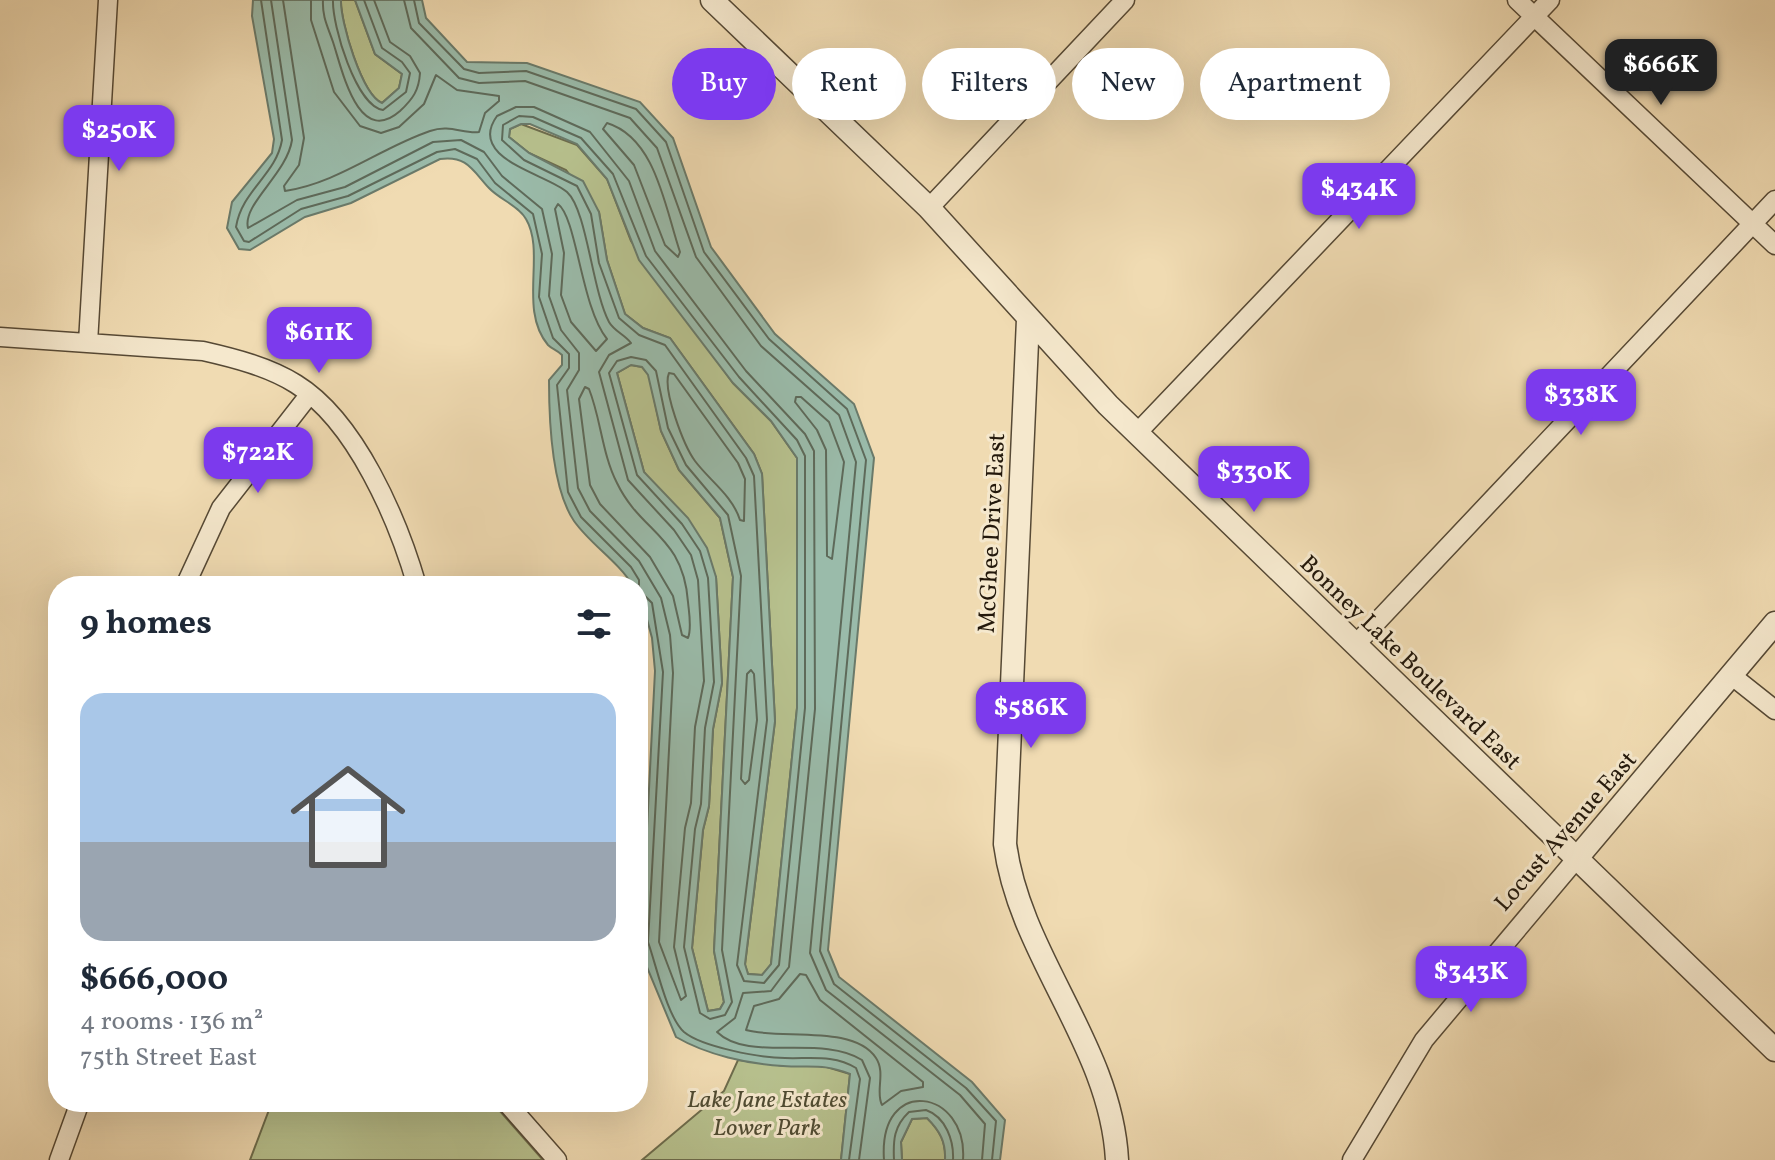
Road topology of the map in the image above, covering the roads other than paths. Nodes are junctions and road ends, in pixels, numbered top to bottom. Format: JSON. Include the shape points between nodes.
{"nodes":[{"id":1,"x":108,"y":0,"type":"edge"},
{"id":2,"x":712,"y":0,"type":"edge"},
{"id":3,"x":1125,"y":0,"type":"edge"},
{"id":4,"x":1517,"y":0,"type":"edge"},
{"id":5,"x":1550,"y":0,"type":"edge"},
{"id":6,"x":1534,"y":16,"type":"junction"},
{"id":7,"x":1775,"y":200,"type":"edge"},
{"id":8,"x":929,"y":208,"type":"junction"},
{"id":9,"x":1753,"y":224,"type":"junction"},
{"id":10,"x":1775,"y":245,"type":"edge"},
{"id":11,"x":1028,"y":319,"type":"junction"},
{"id":12,"x":0,"y":337,"type":"edge"},
{"id":13,"x":88,"y":343,"type":"junction"},
{"id":14,"x":309,"y":395,"type":"junction"},
{"id":15,"x":1137,"y":433,"type":"junction"},
{"id":16,"x":190,"y":576,"type":"edge"},
{"id":17,"x":413,"y":576,"type":"edge"},
{"id":18,"x":1775,"y":623,"type":"edge"},
{"id":19,"x":1356,"y":644,"type":"junction"},
{"id":20,"x":1731,"y":675,"type":"junction"},
{"id":21,"x":1775,"y":710,"type":"edge"},
{"id":22,"x":1577,"y":858,"type":"junction"},
{"id":23,"x":1775,"y":1050,"type":"edge"},
{"id":24,"x":76,"y":1112,"type":"edge"},
{"id":25,"x":515,"y":1112,"type":"edge"},
{"id":26,"x":59,"y":1160,"type":"edge"},
{"id":27,"x":557,"y":1160,"type":"edge"},
{"id":28,"x":1117,"y":1160,"type":"edge"},
{"id":29,"x":1352,"y":1160,"type":"edge"}],
"edges":[{"from":1,"to":13,"type":"street"},
{"from":2,"to":8,"type":"street","name":"Bonney Lake Boulevard East"},
{"from":3,"to":8,"type":"street"},
{"from":4,"to":6,"type":"street"},
{"from":5,"to":6,"type":"street"},
{"from":6,"to":9,"type":"street"},
{"from":6,"to":15,"type":"street"},
{"from":7,"to":9,"type":"street"},
{"from":8,"to":11,"type":"street","name":"Bonney Lake Boulevard East"},
{"from":9,"to":10,"type":"street"},
{"from":9,"to":19,"type":"street"},
{"from":11,"to":15,"type":"street","name":"Bonney Lake Boulevard East"},
{"from":11,"to":28,"type":"street","name":"McGhee Drive East","via":[[1005,844],[1022,912],[1101,1079]]},
{"from":12,"to":13,"type":"street"},
{"from":13,"to":14,"type":"street","via":[[230,357],[276,374]]},
{"from":14,"to":16,"type":"street","via":[[221,508]]},
{"from":14,"to":17,"type":"street","via":[[375,480]]},
{"from":15,"to":19,"type":"street","name":"Bonney Lake Boulevard East"},
{"from":18,"to":20,"type":"street","name":"Locust Avenue East"},
{"from":19,"to":22,"type":"street","name":"Bonney Lake Boulevard East"},
{"from":20,"to":21,"type":"street"},
{"from":20,"to":22,"type":"street","name":"Locust Avenue East"},
{"from":22,"to":23,"type":"street","name":"Bonney Lake Boulevard East"},
{"from":22,"to":29,"type":"street","name":"Locust Avenue East","via":[[1424,1040]]},
{"from":24,"to":26,"type":"street"},
{"from":25,"to":27,"type":"street"}]}
